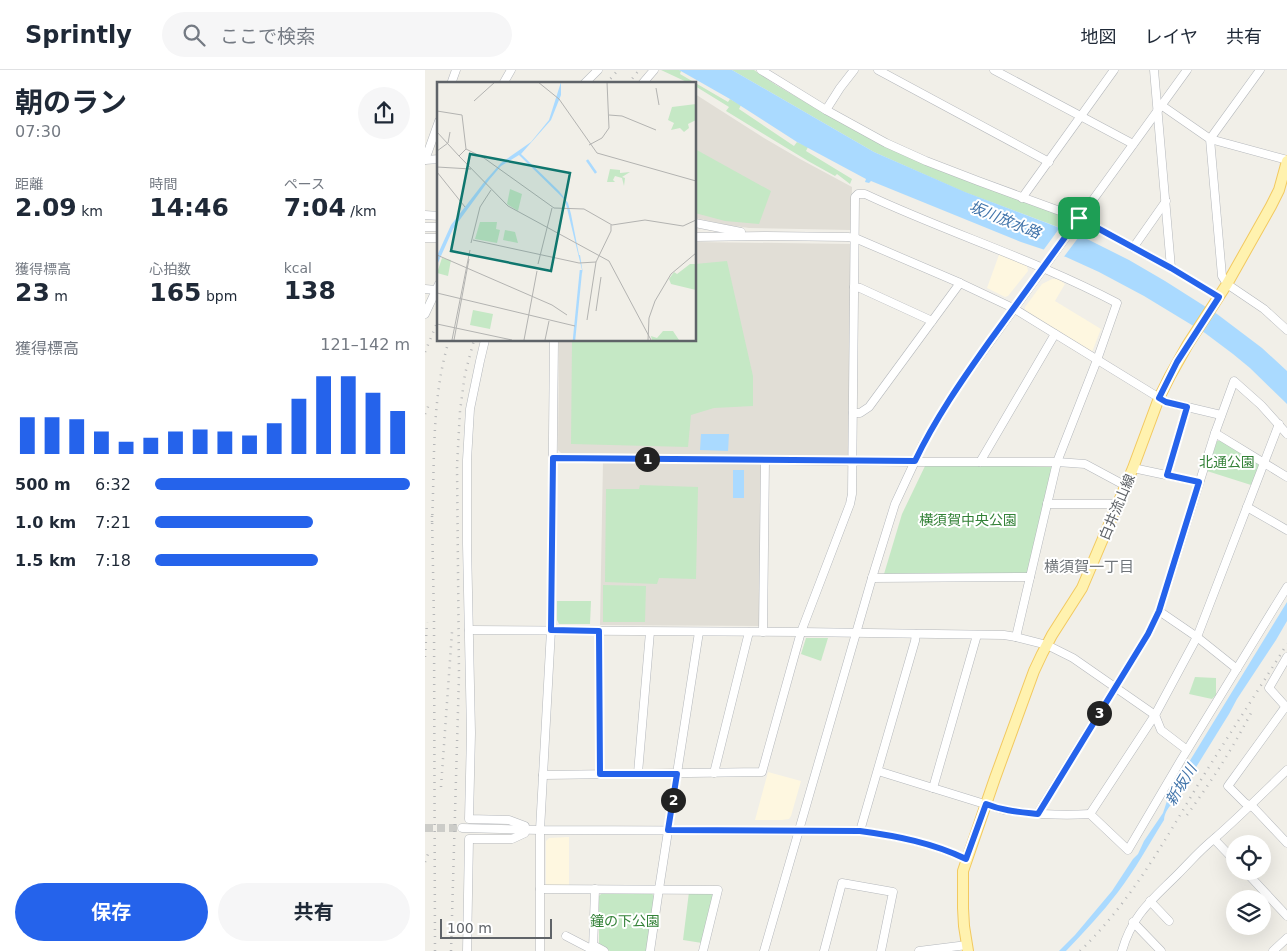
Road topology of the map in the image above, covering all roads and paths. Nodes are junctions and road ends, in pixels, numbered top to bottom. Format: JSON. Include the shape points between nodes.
{"nodes":[{"id":1,"x":456,"y":70,"type":"edge"},
{"id":2,"x":511,"y":70,"type":"edge"},
{"id":3,"x":598,"y":70,"type":"edge"},
{"id":4,"x":654,"y":70,"type":"edge"},
{"id":5,"x":761,"y":70,"type":"edge"},
{"id":6,"x":854,"y":70,"type":"edge"},
{"id":7,"x":878,"y":70,"type":"edge"},
{"id":8,"x":994,"y":70,"type":"edge"},
{"id":9,"x":1114,"y":70,"type":"edge"},
{"id":10,"x":1154,"y":70,"type":"edge"},
{"id":11,"x":1187,"y":70,"type":"edge"},
{"id":12,"x":1260,"y":70,"type":"edge"},
{"id":13,"x":452,"y":82,"type":"edge"},
{"id":14,"x":504,"y":82,"type":"edge"},
{"id":15,"x":586,"y":82,"type":"edge"},
{"id":16,"x":644,"y":82,"type":"edge"},
{"id":17,"x":1159,"y":108,"type":"junction"},
{"id":18,"x":826,"y":110,"type":"junction"},
{"id":19,"x":1081,"y":116,"type":"junction"},
{"id":20,"x":437,"y":127,"type":"edge"},
{"id":21,"x":1210,"y":139,"type":"junction"},
{"id":22,"x":1133,"y":144,"type":"junction"},
{"id":23,"x":425,"y":160,"type":"edge"},
{"id":24,"x":1287,"y":160,"type":"edge"},
{"id":25,"x":1049,"y":162,"type":"junction"},
{"id":26,"x":1022,"y":198,"type":"junction"},
{"id":27,"x":1166,"y":201,"type":"junction"},
{"id":28,"x":1078,"y":220,"type":"junction"},
{"id":29,"x":696,"y":223,"type":"edge"},
{"id":30,"x":767,"y":236,"type":"junction"},
{"id":31,"x":696,"y":238,"type":"edge"},
{"id":32,"x":855,"y":238,"type":"junction"},
{"id":33,"x":1133,"y":248,"type":"junction"},
{"id":34,"x":1044,"y":267,"type":"junction"},
{"id":35,"x":1171,"y":268,"type":"junction"},
{"id":36,"x":959,"y":283,"type":"junction"},
{"id":37,"x":1227,"y":284,"type":"junction"},
{"id":38,"x":437,"y":287,"type":"edge"},
{"id":39,"x":854,"y":288,"type":"junction"},
{"id":40,"x":425,"y":289,"type":"edge"},
{"id":41,"x":1218,"y":298,"type":"junction"},
{"id":42,"x":1013,"y":308,"type":"junction"},
{"id":43,"x":425,"y":314,"type":"edge"},
{"id":44,"x":932,"y":321,"type":"junction"},
{"id":45,"x":1287,"y":330,"type":"edge"},
{"id":46,"x":1055,"y":334,"type":"junction"},
{"id":47,"x":485,"y":341,"type":"edge"},
{"id":48,"x":554,"y":341,"type":"edge"},
{"id":49,"x":1097,"y":360,"type":"junction"},
{"id":50,"x":1159,"y":398,"type":"junction"},
{"id":51,"x":1187,"y":407,"type":"junction"},
{"id":52,"x":853,"y":413,"type":"junction"},
{"id":53,"x":1221,"y":415,"type":"junction"},
{"id":54,"x":1279,"y":424,"type":"junction"},
{"id":55,"x":1215,"y":433,"type":"junction"},
{"id":56,"x":1287,"y":434,"type":"edge"},
{"id":57,"x":553,"y":458,"type":"junction"},
{"id":58,"x":765,"y":460,"type":"junction"},
{"id":59,"x":853,"y":461,"type":"junction"},
{"id":60,"x":915,"y":461,"type":"junction"},
{"id":61,"x":980,"y":462,"type":"junction"},
{"id":62,"x":1057,"y":462,"type":"junction"},
{"id":63,"x":1265,"y":463,"type":"junction"},
{"id":64,"x":1133,"y":468,"type":"junction"},
{"id":65,"x":1167,"y":475,"type":"junction"},
{"id":66,"x":1287,"y":477,"type":"edge"},
{"id":67,"x":1199,"y":482,"type":"junction"},
{"id":68,"x":1125,"y":486,"type":"junction"},
{"id":69,"x":1047,"y":504,"type":"junction"},
{"id":70,"x":1118,"y":504,"type":"junction"},
{"id":71,"x":1247,"y":507,"type":"junction"},
{"id":72,"x":1287,"y":530,"type":"edge"},
{"id":73,"x":1030,"y":577,"type":"junction"},
{"id":74,"x":872,"y":578,"type":"junction"},
{"id":75,"x":1287,"y":586,"type":"edge"},
{"id":76,"x":1159,"y":611,"type":"junction"},
{"id":77,"x":469,"y":630,"type":"junction"},
{"id":78,"x":551,"y":630,"type":"junction"},
{"id":79,"x":599,"y":631,"type":"junction"},
{"id":80,"x":650,"y":632,"type":"junction"},
{"id":81,"x":699,"y":632,"type":"junction"},
{"id":82,"x":749,"y":632,"type":"junction"},
{"id":83,"x":763,"y":632,"type":"junction"},
{"id":84,"x":801,"y":632,"type":"junction"},
{"id":85,"x":856,"y":634,"type":"junction"},
{"id":86,"x":916,"y":634,"type":"junction"},
{"id":87,"x":977,"y":635,"type":"junction"},
{"id":88,"x":1016,"y":637,"type":"junction"},
{"id":89,"x":1197,"y":637,"type":"junction"},
{"id":90,"x":1047,"y":645,"type":"junction"},
{"id":91,"x":1287,"y":657,"type":"edge"},
{"id":92,"x":1237,"y":669,"type":"junction"},
{"id":93,"x":1115,"y":687,"type":"junction"},
{"id":94,"x":1286,"y":707,"type":"edge"},
{"id":95,"x":1155,"y":715,"type":"junction"},
{"id":96,"x":1187,"y":750,"type":"junction"},
{"id":97,"x":1287,"y":770,"type":"edge"},
{"id":98,"x":877,"y":771,"type":"junction"},
{"id":99,"x":638,"y":773,"type":"junction"},
{"id":100,"x":714,"y":773,"type":"junction"},
{"id":101,"x":600,"y":774,"type":"junction"},
{"id":102,"x":677,"y":774,"type":"junction"},
{"id":103,"x":543,"y":775,"type":"junction"},
{"id":104,"x":933,"y":788,"type":"junction"},
{"id":105,"x":986,"y":804,"type":"junction"},
{"id":106,"x":1249,"y":806,"type":"junction"},
{"id":107,"x":1038,"y":814,"type":"junction"},
{"id":108,"x":1090,"y":814,"type":"junction"},
{"id":109,"x":461,"y":828,"type":"tunnel mouth"},
{"id":110,"x":525,"y":830,"type":"junction"},
{"id":111,"x":540,"y":830,"type":"junction"},
{"id":112,"x":668,"y":830,"type":"junction"},
{"id":113,"x":799,"y":830,"type":"junction"},
{"id":114,"x":860,"y":831,"type":"junction"},
{"id":115,"x":1214,"y":839,"type":"junction"},
{"id":116,"x":1287,"y":843,"type":"edge"},
{"id":117,"x":1226,"y":852,"type":"edge"},
{"id":118,"x":966,"y":859,"type":"junction"},
{"id":119,"x":1253,"y":880,"type":"edge"},
{"id":120,"x":540,"y":889,"type":"junction"},
{"id":121,"x":595,"y":889,"type":"junction"},
{"id":122,"x":659,"y":889,"type":"junction"},
{"id":123,"x":1150,"y":901,"type":"junction"},
{"id":124,"x":1287,"y":916,"type":"edge"},
{"id":125,"x":1169,"y":921,"type":"dead end"},
{"id":126,"x":1133,"y":922,"type":"junction"},
{"id":127,"x":566,"y":936,"type":"dead end"},
{"id":128,"x":1287,"y":938,"type":"edge"},
{"id":129,"x":968,"y":948,"type":"edge"},
{"id":130,"x":593,"y":949,"type":"edge"},
{"id":131,"x":467,"y":951,"type":"edge"},
{"id":132,"x":540,"y":951,"type":"edge"},
{"id":133,"x":604,"y":951,"type":"edge"},
{"id":134,"x":650,"y":951,"type":"edge"},
{"id":135,"x":703,"y":951,"type":"edge"},
{"id":136,"x":764,"y":951,"type":"edge"},
{"id":137,"x":824,"y":951,"type":"edge"},
{"id":138,"x":881,"y":951,"type":"edge"},
{"id":139,"x":919,"y":951,"type":"edge"},
{"id":140,"x":1122,"y":951,"type":"edge"},
{"id":141,"x":1161,"y":951,"type":"edge"},
{"id":142,"x":1273,"y":951,"type":"edge"}],
"edges":[{"from":1,"to":13,"type":"street"},
{"from":2,"to":14,"type":"street"},
{"from":3,"to":15,"type":"street"},
{"from":4,"to":16,"type":"street"},
{"from":5,"to":18,"type":"street"},
{"from":6,"to":18,"type":"street"},
{"from":7,"to":25,"type":"street"},
{"from":8,"to":19,"type":"street"},
{"from":9,"to":19,"type":"street"},
{"from":10,"to":17,"type":"street"},
{"from":11,"to":17,"type":"street"},
{"from":12,"to":21,"type":"street"},
{"from":17,"to":21,"type":"street"},
{"from":17,"to":22,"type":"street"},
{"from":17,"to":27,"type":"street"},
{"from":18,"to":26,"type":"street","via":[[926,161]]},
{"from":19,"to":22,"type":"street"},
{"from":19,"to":25,"type":"street"},
{"from":20,"to":23,"type":"street"},
{"from":21,"to":24,"type":"street"},
{"from":21,"to":37,"type":"street","via":[[1222,276]]},
{"from":22,"to":28,"type":"street"},
{"from":24,"to":37,"type":"main road","name":"白井流山線","via":[[1279,190]]},
{"from":25,"to":26,"type":"street"},
{"from":26,"to":28,"type":"street"},
{"from":27,"to":33,"type":"street"},
{"from":27,"to":35,"type":"street"},
{"from":28,"to":33,"type":"street"},
{"from":28,"to":34,"type":"street"},
{"from":29,"to":30,"type":"street"},
{"from":30,"to":31,"type":"street"},
{"from":30,"to":32,"type":"street"},
{"from":32,"to":34,"type":"street","via":[[855,196],[865,194],[907,214]]},
{"from":32,"to":36,"type":"street"},
{"from":32,"to":39,"type":"street"},
{"from":33,"to":35,"type":"street"},
{"from":34,"to":42,"type":"street"},
{"from":34,"to":49,"type":"street","via":[[1117,303]]},
{"from":35,"to":41,"type":"street"},
{"from":36,"to":42,"type":"street"},
{"from":36,"to":44,"type":"street"},
{"from":37,"to":41,"type":"main road","name":"白井流山線"},
{"from":37,"to":45,"type":"street","via":[[1264,309]]},
{"from":38,"to":40,"type":"street"},
{"from":38,"to":43,"type":"street"},
{"from":39,"to":44,"type":"street"},
{"from":39,"to":52,"type":"street"},
{"from":41,"to":50,"type":"main road","name":"白井流山線","via":[[1169,376]]},
{"from":42,"to":46,"type":"street"},
{"from":42,"to":60,"type":"street","via":[[953,394]]},
{"from":44,"to":52,"type":"street","via":[[869,407]]},
{"from":46,"to":49,"type":"street"},
{"from":46,"to":61,"type":"street"},
{"from":47,"to":77,"type":"street","via":[[469,430]]},
{"from":48,"to":57,"type":"street"},
{"from":49,"to":50,"type":"street"},
{"from":49,"to":62,"type":"street"},
{"from":50,"to":51,"type":"street"},
{"from":50,"to":64,"type":"main road","name":"白井流山線"},
{"from":51,"to":53,"type":"street"},
{"from":51,"to":65,"type":"street"},
{"from":52,"to":59,"type":"street"},
{"from":53,"to":54,"type":"street","via":[[1234,382]]},
{"from":53,"to":55,"type":"street"},
{"from":54,"to":56,"type":"street"},
{"from":54,"to":63,"type":"street"},
{"from":55,"to":63,"type":"street"},
{"from":55,"to":67,"type":"street"},
{"from":57,"to":58,"type":"street"},
{"from":57,"to":78,"type":"street"},
{"from":58,"to":59,"type":"street"},
{"from":58,"to":83,"type":"street"},
{"from":59,"to":60,"type":"street"},
{"from":59,"to":84,"type":"street","via":[[850,504]]},
{"from":60,"to":61,"type":"street"},
{"from":60,"to":74,"type":"street","via":[[895,504]]},
{"from":61,"to":62,"type":"street"},
{"from":62,"to":68,"type":"street","via":[[1085,464]]},
{"from":62,"to":69,"type":"street"},
{"from":63,"to":66,"type":"street"},
{"from":63,"to":71,"type":"street"},
{"from":64,"to":65,"type":"street"},
{"from":64,"to":68,"type":"main road","name":"白井流山線"},
{"from":65,"to":67,"type":"street"},
{"from":67,"to":76,"type":"street"},
{"from":68,"to":70,"type":"main road","name":"白井流山線"},
{"from":69,"to":70,"type":"street"},
{"from":69,"to":73,"type":"street"},
{"from":70,"to":90,"type":"main road","name":"白井流山線","via":[[1083,588]]},
{"from":71,"to":72,"type":"street"},
{"from":71,"to":89,"type":"street"},
{"from":73,"to":74,"type":"street"},
{"from":73,"to":88,"type":"street"},
{"from":74,"to":85,"type":"street"},
{"from":75,"to":92,"type":"street"},
{"from":76,"to":89,"type":"street"},
{"from":76,"to":93,"type":"street"},
{"from":77,"to":78,"type":"street"},
{"from":77,"to":110,"type":"street","via":[[469,819],[513,820],[525,826]]},
{"from":78,"to":79,"type":"street"},
{"from":78,"to":103,"type":"street"},
{"from":79,"to":80,"type":"street"},
{"from":79,"to":101,"type":"street"},
{"from":80,"to":81,"type":"street"},
{"from":80,"to":99,"type":"street"},
{"from":81,"to":82,"type":"street"},
{"from":81,"to":102,"type":"street"},
{"from":82,"to":83,"type":"street"},
{"from":82,"to":100,"type":"street"},
{"from":83,"to":84,"type":"street"},
{"from":84,"to":85,"type":"street"},
{"from":84,"to":100,"type":"street","via":[[762,772]]},
{"from":85,"to":86,"type":"street"},
{"from":85,"to":113,"type":"street"},
{"from":86,"to":87,"type":"street"},
{"from":86,"to":98,"type":"street"},
{"from":87,"to":88,"type":"street"},
{"from":87,"to":104,"type":"street"},
{"from":88,"to":90,"type":"street"},
{"from":89,"to":92,"type":"street"},
{"from":89,"to":95,"type":"street"},
{"from":90,"to":93,"type":"street","via":[[1073,658]]},
{"from":90,"to":105,"type":"main road","name":"白井流山線"},
{"from":91,"to":94,"type":"street","via":[[1269,688]]},
{"from":92,"to":96,"type":"street"},
{"from":93,"to":95,"type":"street"},
{"from":93,"to":107,"type":"street"},
{"from":94,"to":106,"type":"street","via":[[1228,786]]},
{"from":95,"to":96,"type":"street","via":[[1161,730]]},
{"from":95,"to":108,"type":"street"},
{"from":96,"to":108,"type":"street","via":[[1127,850]]},
{"from":97,"to":106,"type":"street"},
{"from":98,"to":104,"type":"street"},
{"from":98,"to":114,"type":"street"},
{"from":99,"to":101,"type":"street"},
{"from":99,"to":102,"type":"street"},
{"from":100,"to":102,"type":"street"},
{"from":101,"to":103,"type":"street"},
{"from":102,"to":112,"type":"street"},
{"from":103,"to":111,"type":"street"},
{"from":104,"to":105,"type":"street"},
{"from":105,"to":107,"type":"street"},
{"from":105,"to":118,"type":"main road","name":"白井流山線"},
{"from":106,"to":115,"type":"street"},
{"from":106,"to":116,"type":"street"},
{"from":107,"to":108,"type":"street"},
{"from":109,"to":110,"type":"street"},
{"from":110,"to":111,"type":"street"},
{"from":110,"to":131,"type":"street","via":[[512,839],[469,839]]},
{"from":111,"to":112,"type":"street"},
{"from":111,"to":120,"type":"street"},
{"from":112,"to":113,"type":"street"},
{"from":112,"to":122,"type":"street"},
{"from":113,"to":114,"type":"street"},
{"from":113,"to":136,"type":"street"},
{"from":114,"to":118,"type":"street","via":[[914,840]]},
{"from":115,"to":117,"type":"street"},
{"from":115,"to":123,"type":"street"},
{"from":118,"to":129,"type":"main road","name":"白井流山線","via":[[962,888]]},
{"from":119,"to":124,"type":"street"},
{"from":120,"to":121,"type":"street"},
{"from":120,"to":132,"type":"street"},
{"from":121,"to":122,"type":"street"},
{"from":121,"to":130,"type":"street"},
{"from":122,"to":134,"type":"street"},
{"from":122,"to":135,"type":"street","via":[[718,890]]},
{"from":123,"to":125,"type":"street"},
{"from":123,"to":126,"type":"street"},
{"from":126,"to":140,"type":"street"},
{"from":126,"to":141,"type":"street"},
{"from":127,"to":130,"type":"street"},
{"from":128,"to":142,"type":"street"},
{"from":129,"to":139,"type":"street"},
{"from":130,"to":133,"type":"street"},
{"from":137,"to":138,"type":"street","via":[[841,884],[893,892]]}]}
